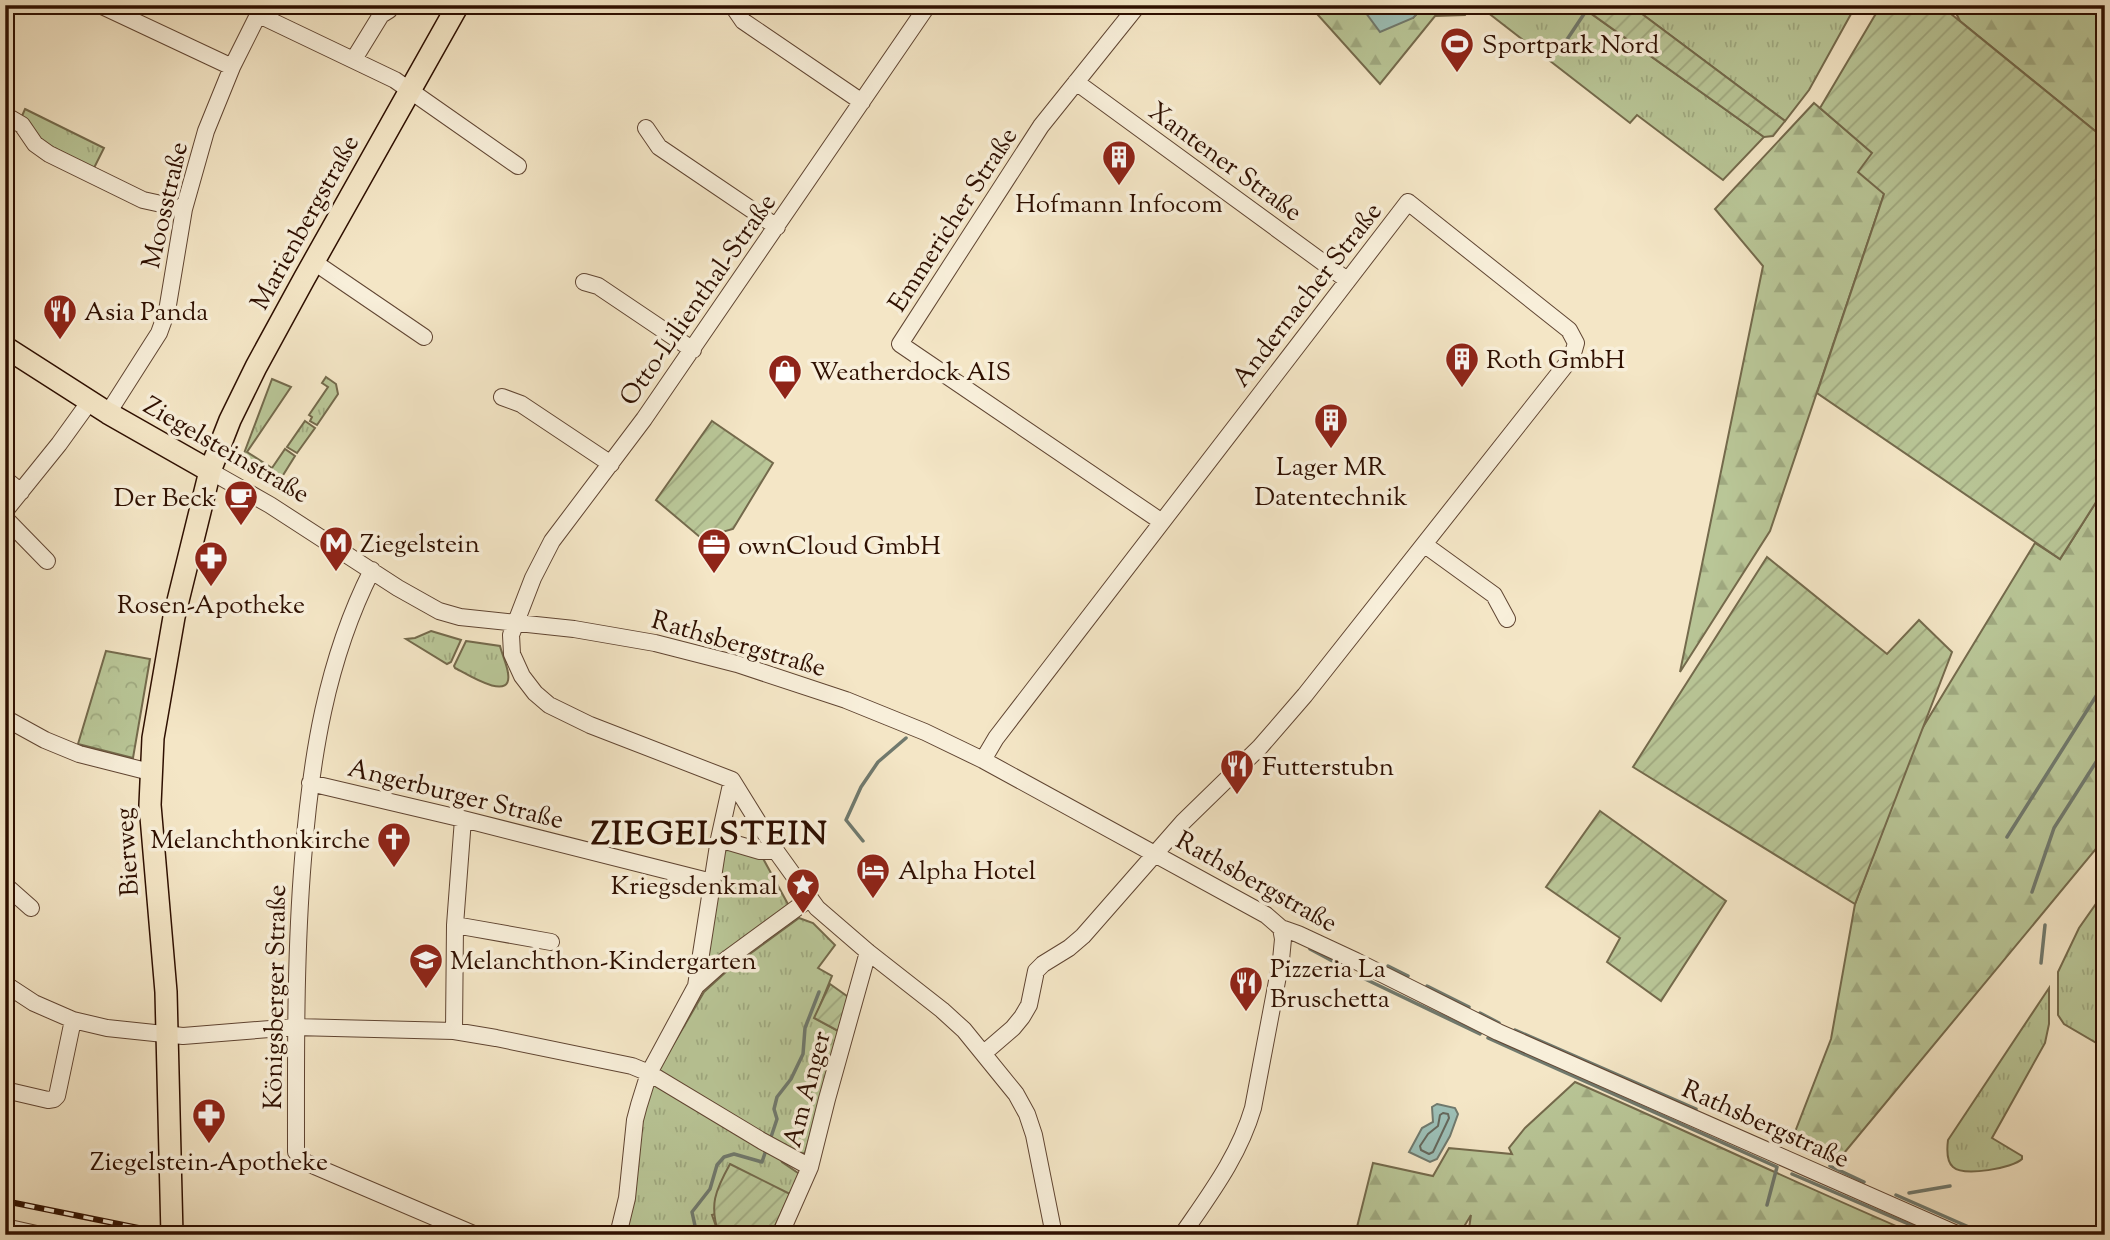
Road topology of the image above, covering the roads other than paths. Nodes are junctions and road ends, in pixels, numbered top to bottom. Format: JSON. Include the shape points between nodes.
{"nodes":[{"id":1,"x":100,"y":5,"type":"edge"},
{"id":2,"x":392,"y":5,"type":"edge"},
{"id":3,"x":458,"y":5,"type":"edge"},
{"id":4,"x":732,"y":5,"type":"edge"},
{"id":5,"x":928,"y":5,"type":"edge"},
{"id":6,"x":1138,"y":5,"type":"edge"},
{"id":7,"x":261,"y":10,"type":"edge"},
{"id":8,"x":354,"y":60,"type":"junction"},
{"id":9,"x":232,"y":67,"type":"junction"},
{"id":10,"x":1076,"y":82,"type":"junction"},
{"id":11,"x":410,"y":91,"type":"junction"},
{"id":12,"x":862,"y":102,"type":"junction"},
{"id":13,"x":5,"y":115,"type":"edge"},
{"id":14,"x":646,"y":128,"type":"dead end"},
{"id":15,"x":518,"y":166,"type":"dead end"},
{"id":16,"x":184,"y":209,"type":"junction"},
{"id":17,"x":777,"y":227,"type":"junction"},
{"id":18,"x":314,"y":262,"type":"junction"},
{"id":19,"x":1347,"y":280,"type":"junction"},
{"id":20,"x":584,"y":282,"type":"dead end"},
{"id":21,"x":425,"y":337,"type":"dead end"},
{"id":22,"x":5,"y":347,"type":"edge"},
{"id":23,"x":693,"y":350,"type":"junction"},
{"id":24,"x":502,"y":397,"type":"dead end"},
{"id":25,"x":90,"y":401,"type":"junction"},
{"id":26,"x":108,"y":413,"type":"junction"},
{"id":27,"x":611,"y":464,"type":"junction"},
{"id":28,"x":210,"y":471,"type":"junction"},
{"id":29,"x":5,"y":479,"type":"edge"},
{"id":30,"x":21,"y":492,"type":"junction"},
{"id":31,"x":5,"y":511,"type":"edge"},
{"id":32,"x":5,"y":518,"type":"edge"},
{"id":33,"x":1162,"y":522,"type":"junction"},
{"id":34,"x":1424,"y":545,"type":"junction"},
{"id":35,"x":47,"y":561,"type":"dead end"},
{"id":36,"x":372,"y":570,"type":"junction"},
{"id":37,"x":1507,"y":619,"type":"dead end"},
{"id":38,"x":516,"y":624,"type":"junction"},
{"id":39,"x":5,"y":718,"type":"edge"},
{"id":40,"x":983,"y":760,"type":"junction"},
{"id":41,"x":150,"y":772,"type":"junction"},
{"id":42,"x":732,"y":780,"type":"junction"},
{"id":43,"x":310,"y":783,"type":"junction"},
{"id":44,"x":464,"y":819,"type":"junction"},
{"id":45,"x":719,"y":839,"type":"junction"},
{"id":46,"x":776,"y":851,"type":"junction"},
{"id":47,"x":1156,"y":854,"type":"junction"},
{"id":48,"x":712,"y":882,"type":"junction"},
{"id":49,"x":5,"y":885,"type":"edge"},
{"id":50,"x":809,"y":899,"type":"junction"},
{"id":51,"x":32,"y":908,"type":"dead end"},
{"id":52,"x":455,"y":925,"type":"junction"},
{"id":53,"x":1281,"y":928,"type":"junction"},
{"id":54,"x":551,"y":942,"type":"dead end"},
{"id":55,"x":868,"y":952,"type":"junction"},
{"id":56,"x":5,"y":984,"type":"edge"},
{"id":57,"x":696,"y":986,"type":"junction"},
{"id":58,"x":73,"y":1020,"type":"junction"},
{"id":59,"x":295,"y":1027,"type":"junction"},
{"id":60,"x":454,"y":1031,"type":"junction"},
{"id":61,"x":168,"y":1035,"type":"junction"},
{"id":62,"x":984,"y":1053,"type":"junction"},
{"id":63,"x":649,"y":1073,"type":"junction"},
{"id":64,"x":5,"y":1090,"type":"edge"},
{"id":65,"x":810,"y":1167,"type":"junction"},
{"id":66,"x":5,"y":1227,"type":"edge"},
{"id":67,"x":41,"y":1235,"type":"edge"},
{"id":68,"x":172,"y":1235,"type":"edge"},
{"id":69,"x":476,"y":1235,"type":"edge"},
{"id":70,"x":618,"y":1235,"type":"edge"},
{"id":71,"x":780,"y":1235,"type":"edge"},
{"id":72,"x":1054,"y":1235,"type":"edge"},
{"id":73,"x":1182,"y":1235,"type":"edge"},
{"id":74,"x":1959,"y":1235,"type":"edge"}],
"edges":[{"from":1,"to":9,"type":"street"},
{"from":2,"to":8,"type":"street"},
{"from":3,"to":11,"type":"main road","name":"Marienbergstraße"},
{"from":4,"to":12,"type":"street","via":[[743,21]]},
{"from":5,"to":12,"type":"street","name":"Otto-Lilienthal-Straße"},
{"from":6,"to":10,"type":"street","name":"Emmericher Straße"},
{"from":7,"to":8,"type":"street"},
{"from":7,"to":9,"type":"street","name":"Moosstraße"},
{"from":8,"to":11,"type":"street"},
{"from":9,"to":16,"type":"street","name":"Moosstraße","via":[[206,131]]},
{"from":10,"to":19,"type":"street","name":"Xantener Straße"},
{"from":10,"to":33,"type":"street","name":"Emmericher Straße","via":[[1041,126],[900,344]]},
{"from":11,"to":15,"type":"street"},
{"from":11,"to":18,"type":"main road","name":"Marienbergstraße"},
{"from":12,"to":17,"type":"street","name":"Otto-Lilienthal-Straße"},
{"from":13,"to":16,"type":"street","via":[[22,125],[48,154],[143,200]]},
{"from":14,"to":17,"type":"street","via":[[659,147]]},
{"from":16,"to":26,"type":"street","name":"Moosstraße","via":[[159,333]]},
{"from":17,"to":23,"type":"street","name":"Otto-Lilienthal-Straße"},
{"from":18,"to":21,"type":"street"},
{"from":18,"to":28,"type":"main road","name":"Marienbergstraße","via":[[244,391]]},
{"from":19,"to":33,"type":"street","name":"Andernacher Straße"},
{"from":19,"to":34,"type":"street","name":"Andernacher Straße","via":[[1408,202],[1569,330],[1576,343],[1572,357]]},
{"from":20,"to":23,"type":"street","via":[[598,286]]},
{"from":22,"to":25,"type":"main road","name":"Ziegelsteinstraße"},
{"from":23,"to":27,"type":"street","name":"Otto-Lilienthal-Straße"},
{"from":24,"to":27,"type":"street","via":[[521,404]]},
{"from":25,"to":26,"type":"main road","name":"Ziegelsteinstraße"},
{"from":25,"to":30,"type":"street"},
{"from":26,"to":28,"type":"main road","name":"Ziegelsteinstraße"},
{"from":27,"to":38,"type":"street","name":"Otto-Lilienthal-Straße","via":[[552,541]]},
{"from":28,"to":36,"type":"street","name":"Ziegelsteinstraße"},
{"from":28,"to":41,"type":"main road","name":"Bierweg","via":[[170,636]]},
{"from":29,"to":30,"type":"street"},
{"from":30,"to":31,"type":"street"},
{"from":32,"to":35,"type":"street"},
{"from":33,"to":40,"type":"street","name":"Andernacher Straße"},
{"from":34,"to":37,"type":"street","via":[[1494,595]]},
{"from":34,"to":47,"type":"street","name":"Andernacher Straße","via":[[1282,722]]},
{"from":36,"to":38,"type":"street","name":"Ziegelsteinstraße","via":[[447,614]]},
{"from":36,"to":43,"type":"street","name":"Königsberger Straße","via":[[329,680]]},
{"from":38,"to":40,"type":"street","name":"Rathsbergstraße","via":[[621,637],[737,664],[853,702]]},
{"from":38,"to":42,"type":"street","via":[[512,654],[522,676],[543,701],[590,726]]},
{"from":39,"to":41,"type":"street","via":[[79,754]]},
{"from":40,"to":47,"type":"street","name":"Rathsbergstraße"},
{"from":41,"to":61,"type":"main road","name":"Bierweg"},
{"from":42,"to":45,"type":"street"},
{"from":42,"to":46,"type":"street"},
{"from":43,"to":44,"type":"street","name":"Angerburger Straße"},
{"from":43,"to":59,"type":"street","name":"Königsberger Straße","via":[[297,936]]},
{"from":44,"to":48,"type":"street","name":"Angerburger Straße"},
{"from":44,"to":52,"type":"street"},
{"from":45,"to":46,"type":"street"},
{"from":45,"to":48,"type":"street"},
{"from":46,"to":50,"type":"street"},
{"from":47,"to":53,"type":"street","name":"Rathsbergstraße","via":[[1266,915]]},
{"from":47,"to":62,"type":"street","name":"Andernacher Straße","via":[[1083,936],[1036,971],[1022,1017]]},
{"from":48,"to":57,"type":"street"},
{"from":49,"to":51,"type":"street"},
{"from":50,"to":55,"type":"street"},
{"from":50,"to":57,"type":"street"},
{"from":52,"to":54,"type":"street"},
{"from":52,"to":60,"type":"street"},
{"from":53,"to":73,"type":"street","via":[[1281,960],[1248,1125],[1231,1161]]},
{"from":53,"to":74,"type":"street","name":"Rathsbergstraße","via":[[1498,1032]]},
{"from":55,"to":62,"type":"street","via":[[942,1010]]},
{"from":55,"to":65,"type":"street","name":"Am Anger"},
{"from":56,"to":58,"type":"street"},
{"from":57,"to":63,"type":"street"},
{"from":58,"to":61,"type":"street"},
{"from":58,"to":64,"type":"street","via":[[57,1096],[48,1100]]},
{"from":59,"to":60,"type":"street"},
{"from":59,"to":61,"type":"street"},
{"from":59,"to":69,"type":"street","name":"Königsberger Straße","via":[[296,1152],[305,1162]]},
{"from":60,"to":63,"type":"street"},
{"from":61,"to":68,"type":"main road","name":"Bierweg"},
{"from":62,"to":72,"type":"street","via":[[1027,1114]]},
{"from":63,"to":65,"type":"street"},
{"from":63,"to":70,"type":"street","via":[[635,1120]]},
{"from":65,"to":71,"type":"street","name":"Am Anger"},
{"from":66,"to":67,"type":"street"}]}
